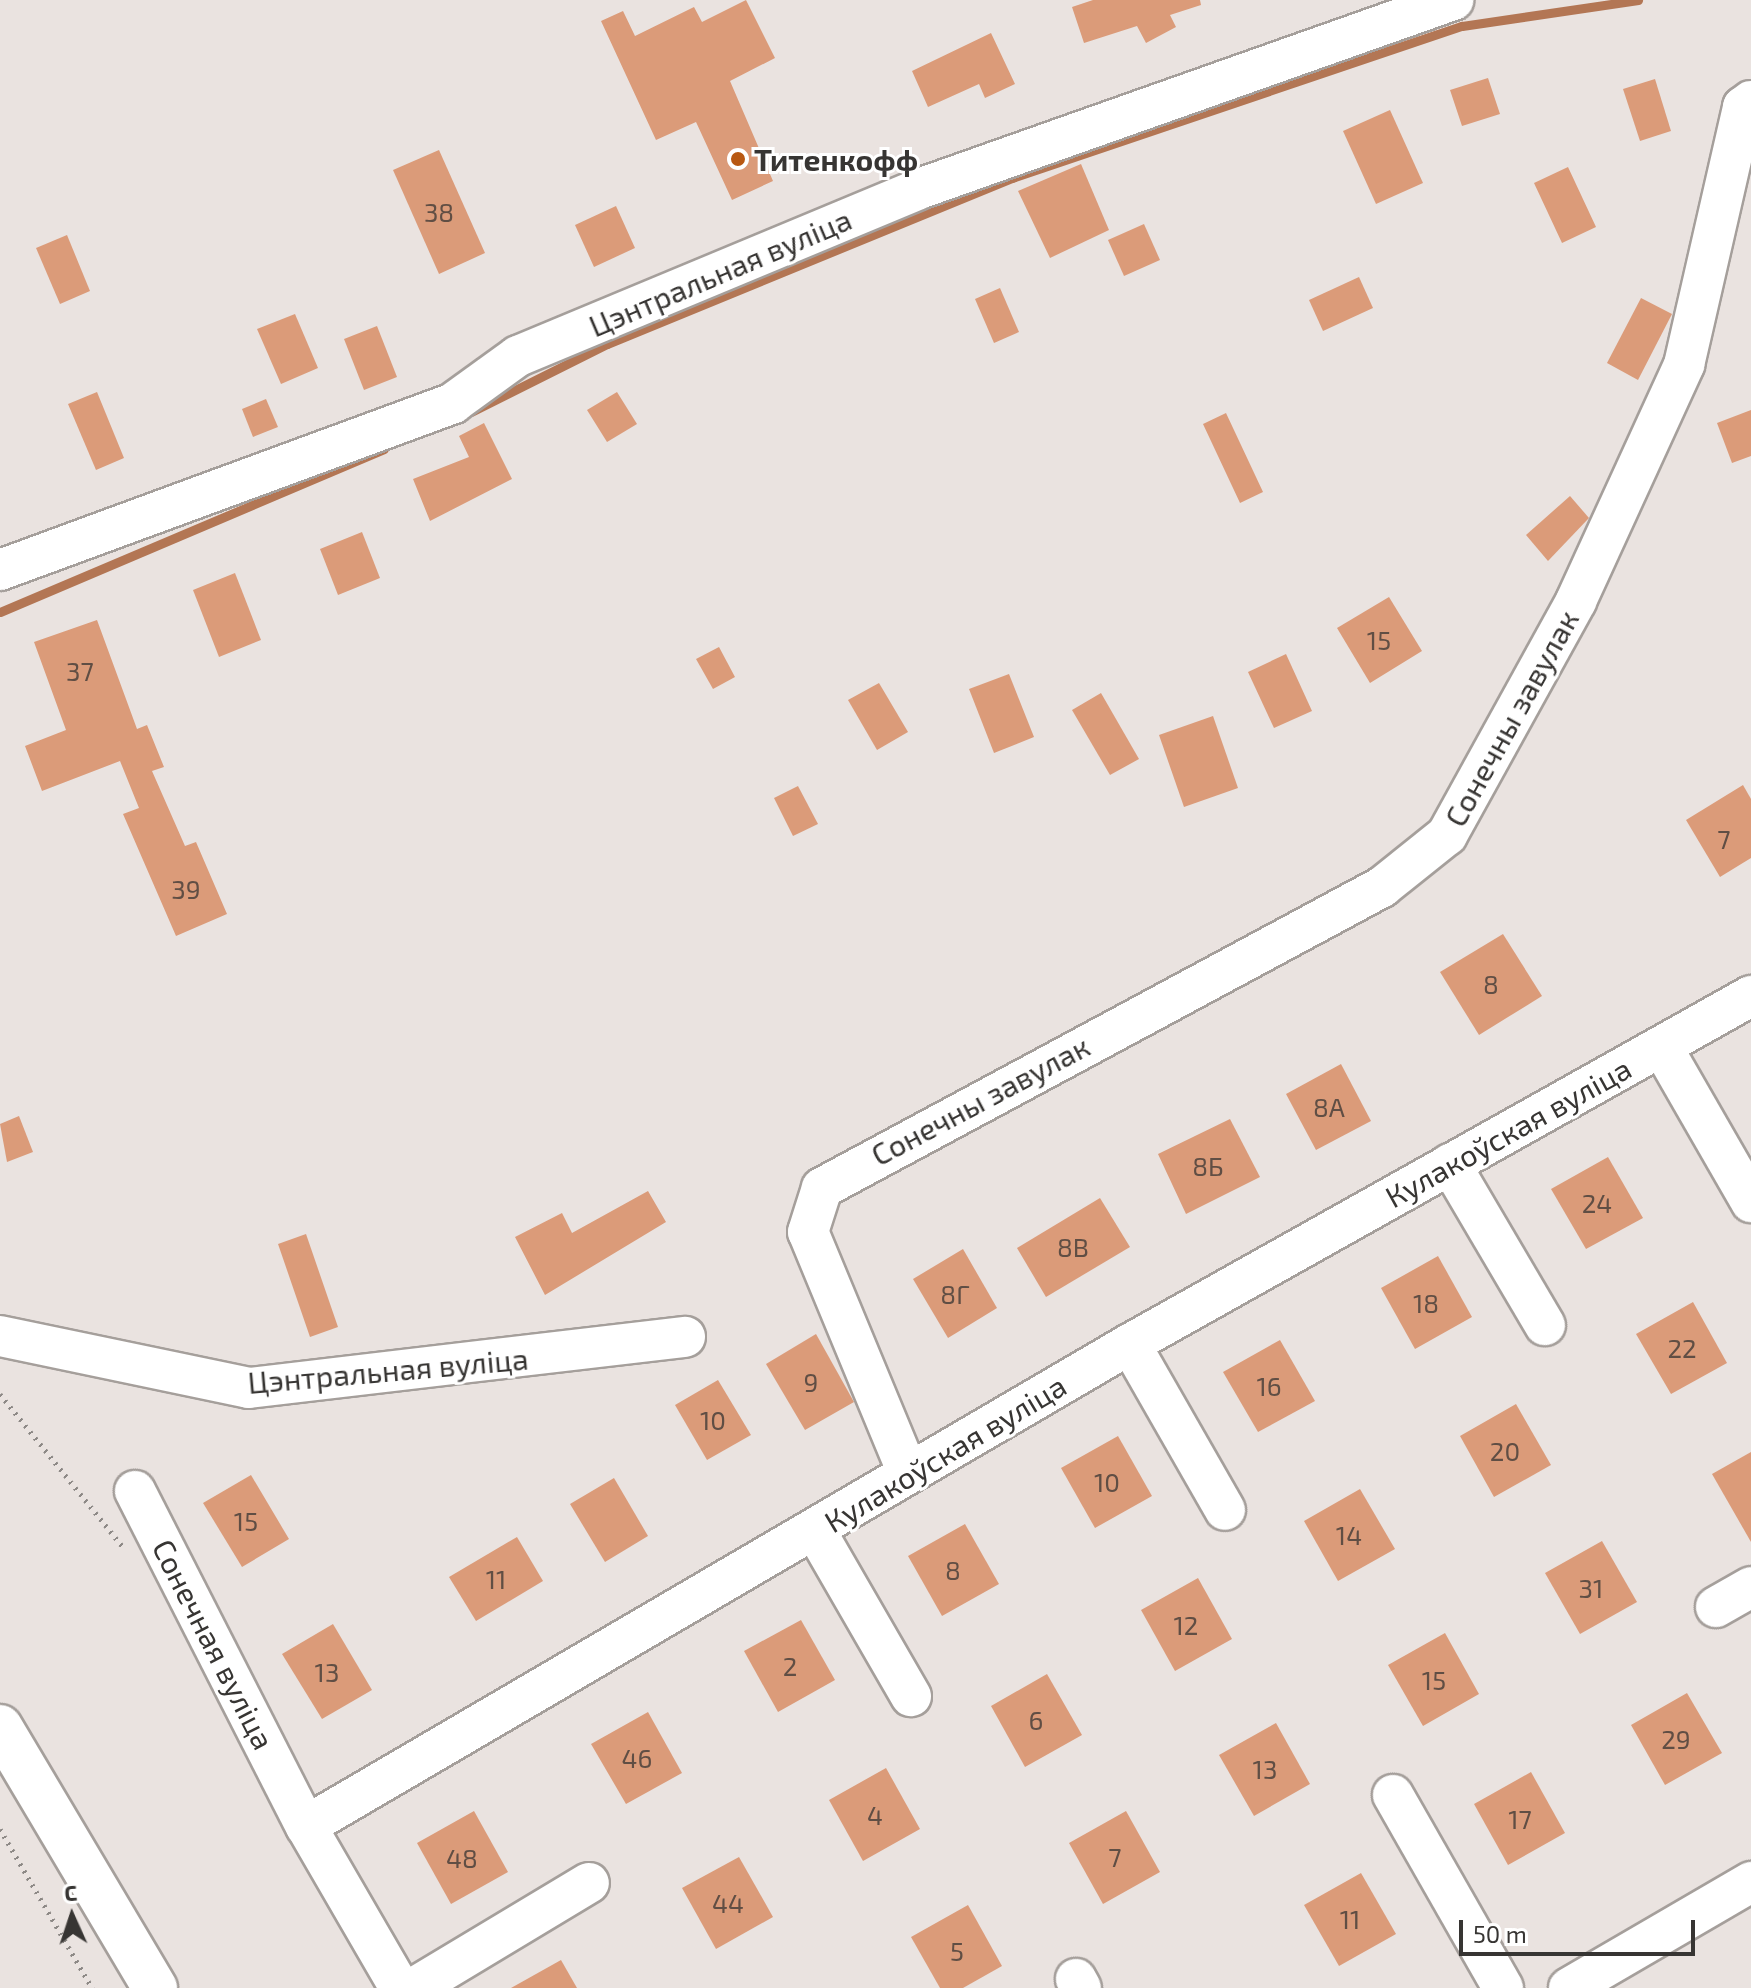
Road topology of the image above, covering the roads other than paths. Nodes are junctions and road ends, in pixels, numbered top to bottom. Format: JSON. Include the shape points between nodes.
{"nodes":[{"id":1,"x":1453,"y":0,"type":"edge"},
{"id":2,"x":1747,"y":104,"type":"edge"},
{"id":3,"x":0,"y":570,"type":"edge"},
{"id":4,"x":1751,"y":996,"type":"edge"},
{"id":5,"x":1662,"y":1047,"type":"junction"},
{"id":6,"x":1450,"y":1164,"type":"junction"},
{"id":7,"x":1751,"y":1202,"type":"edge"},
{"id":8,"x":1545,"y":1325,"type":"dead end"},
{"id":9,"x":0,"y":1336,"type":"edge"},
{"id":10,"x":685,"y":1337,"type":"dead end"},
{"id":11,"x":1130,"y":1344,"type":"junction"},
{"id":12,"x":903,"y":1461,"type":"junction"},
{"id":13,"x":135,"y":1491,"type":"dead end"},
{"id":14,"x":1225,"y":1510,"type":"dead end"},
{"id":15,"x":815,"y":1530,"type":"junction"},
{"id":16,"x":1751,"y":1587,"type":"edge"},
{"id":17,"x":1716,"y":1607,"type":"dead end"},
{"id":18,"x":911,"y":1696,"type":"dead end"},
{"id":19,"x":0,"y":1727,"type":"edge"},
{"id":20,"x":1393,"y":1795,"type":"dead end"},
{"id":21,"x":299,"y":1812,"type":"junction"},
{"id":22,"x":1751,"y":1882,"type":"edge"},
{"id":23,"x":589,"y":1883,"type":"dead end"},
{"id":24,"x":155,"y":1988,"type":"edge"},
{"id":25,"x":400,"y":1988,"type":"edge"},
{"id":26,"x":414,"y":1988,"type":"edge"},
{"id":27,"x":1503,"y":1988,"type":"edge"},
{"id":28,"x":1569,"y":1988,"type":"edge"}],
"edges":[{"from":1,"to":3,"type":"street","name":"Цэнтральная вуліца","via":[[916,190],[518,356],[453,403]]},
{"from":2,"to":12,"type":"street","name":"Сонечны завулак","via":[[1684,365],[1576,601],[1447,835],[1382,887],[822,1188],[808,1232]]},
{"from":4,"to":5,"type":"street","name":"Кулакоўская вуліца"},
{"from":5,"to":6,"type":"street","name":"Кулакоўская вуліца"},
{"from":5,"to":7,"type":"street"},
{"from":6,"to":8,"type":"street"},
{"from":6,"to":11,"type":"street","name":"Кулакоўская вуліца"},
{"from":9,"to":10,"type":"street","name":"Цэнтральная вуліца","via":[[249,1388]]},
{"from":11,"to":12,"type":"street","name":"Кулакоўская вуліца"},
{"from":11,"to":14,"type":"street"},
{"from":12,"to":15,"type":"street","name":"Кулакоўская вуліца"},
{"from":13,"to":21,"type":"street","name":"Сонечная вуліца"},
{"from":15,"to":18,"type":"street"},
{"from":15,"to":21,"type":"street","name":"Кулакоўская вуліца"},
{"from":16,"to":17,"type":"street"},
{"from":19,"to":24,"type":"main road"},
{"from":20,"to":27,"type":"street"},
{"from":21,"to":25,"type":"street"},
{"from":22,"to":28,"type":"street"},
{"from":23,"to":26,"type":"street"}]}
